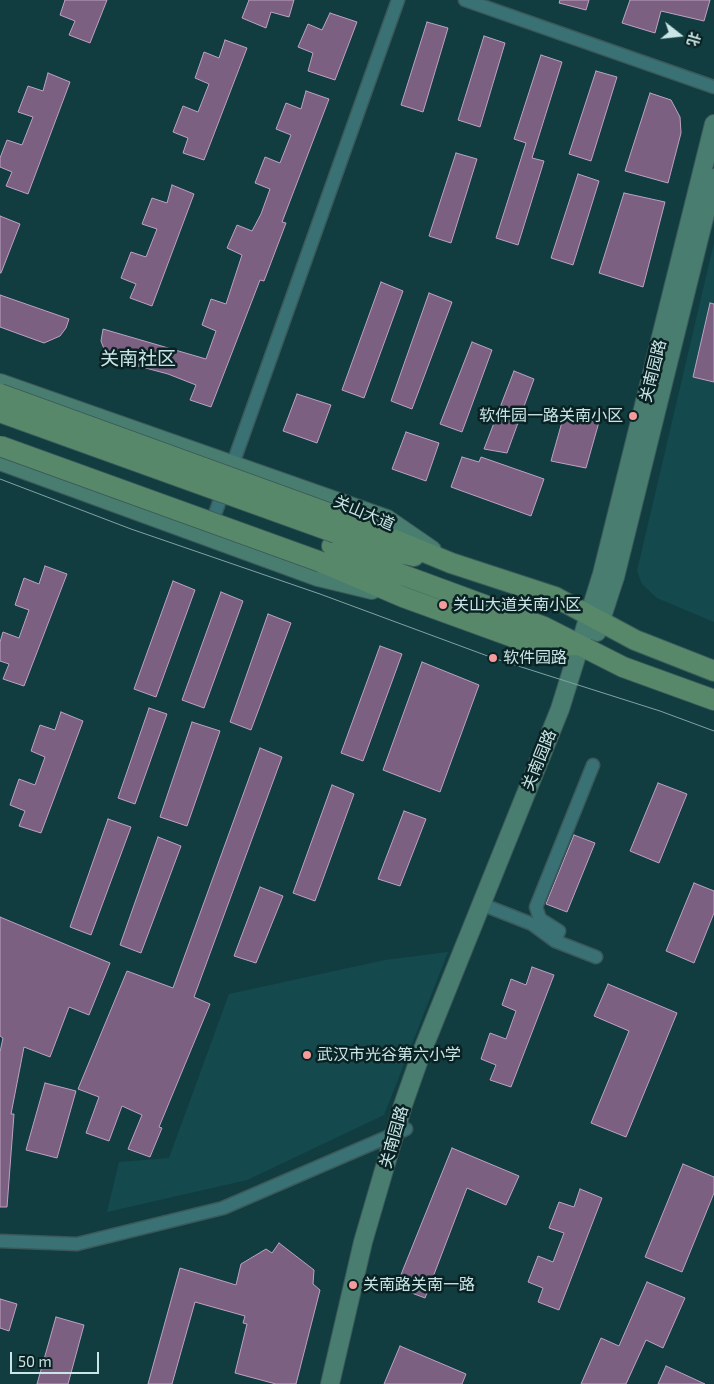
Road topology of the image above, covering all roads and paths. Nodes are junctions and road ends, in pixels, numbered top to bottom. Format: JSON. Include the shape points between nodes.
{"nodes":[{"id":1,"x":398,"y":0,"type":"edge"},
{"id":2,"x":465,"y":0,"type":"edge"},
{"id":3,"x":714,"y":87,"type":"edge"},
{"id":4,"x":714,"y":124,"type":"edge"},
{"id":5,"x":714,"y":178,"type":"edge"},
{"id":6,"x":0,"y":383,"type":"edge"},
{"id":7,"x":0,"y":394,"type":"edge"},
{"id":8,"x":0,"y":412,"type":"edge"},
{"id":9,"x":0,"y":426,"type":"edge"},
{"id":10,"x":0,"y":446,"type":"edge"},
{"id":11,"x":0,"y":461,"type":"edge"},
{"id":12,"x":232,"y":463,"type":"junction"},
{"id":13,"x":208,"y":536,"type":"junction"},
{"id":14,"x":332,"y":540,"type":"junction"},
{"id":15,"x":451,"y":563,"type":"junction"},
{"id":16,"x":402,"y":596,"type":"junction"},
{"id":17,"x":595,"y":618,"type":"junction"},
{"id":18,"x":585,"y":648,"type":"junction"},
{"id":19,"x":714,"y":671,"type":"edge"},
{"id":20,"x":714,"y":700,"type":"edge"},
{"id":21,"x":593,"y":765,"type":"dead end"},
{"id":22,"x":486,"y":906,"type":"junction"},
{"id":23,"x":555,"y":941,"type":"junction"},
{"id":24,"x":596,"y":957,"type":"dead end"},
{"id":25,"x":401,"y":1131,"type":"junction"},
{"id":26,"x":0,"y":1241,"type":"edge"},
{"id":27,"x":330,"y":1384,"type":"edge"},
{"id":28,"x":337,"y":1384,"type":"edge"}],
"edges":[{"from":1,"to":12,"type":"street"},
{"from":2,"to":3,"type":"street"},
{"from":4,"to":17,"type":"main road","name":"关南园路","via":[[602,574]]},
{"from":5,"to":17,"type":"main road","name":"关南园路","via":[[615,577]]},
{"from":6,"to":12,"type":"main road","name":"关山大道"},
{"from":7,"to":14,"type":"main road","bridge":true},
{"from":8,"to":14,"type":"main road","bridge":true},
{"from":9,"to":14,"type":"main road"},
{"from":10,"to":14,"type":"main road","bridge":true},
{"from":11,"to":13,"type":"main road"},
{"from":12,"to":13,"type":"street"},
{"from":12,"to":15,"type":"main road","name":"关山大道","via":[[387,519]]},
{"from":13,"to":16,"type":"main road","via":[[318,577]]},
{"from":14,"to":15,"type":"main road"},
{"from":14,"to":16,"type":"main road"},
{"from":14,"to":18,"type":"main road","via":[[373,564],[544,627]]},
{"from":15,"to":17,"type":"main road","name":"关山大道","via":[[555,597]]},
{"from":16,"to":18,"type":"main road","via":[[538,646]]},
{"from":17,"to":18,"type":"main road","name":"关南园路"},
{"from":17,"to":19,"type":"main road","name":"关山大道","via":[[635,640]]},
{"from":18,"to":20,"type":"main road","via":[[623,668]]},
{"from":18,"to":22,"type":"main road","name":"关南园路"},
{"from":21,"to":23,"type":"street","via":[[536,907],[540,919],[559,931]]},
{"from":22,"to":23,"type":"street","via":[[532,924]]},
{"from":22,"to":25,"type":"main road","name":"关南园路","via":[[420,1054],[403,1106]]},
{"from":23,"to":24,"type":"street"},
{"from":25,"to":26,"type":"street","via":[[224,1208],[77,1244]]},
{"from":25,"to":27,"type":"main road","name":"关南园路","via":[[363,1242]]},
{"from":25,"to":28,"type":"main road","name":"关南园路"}]}
